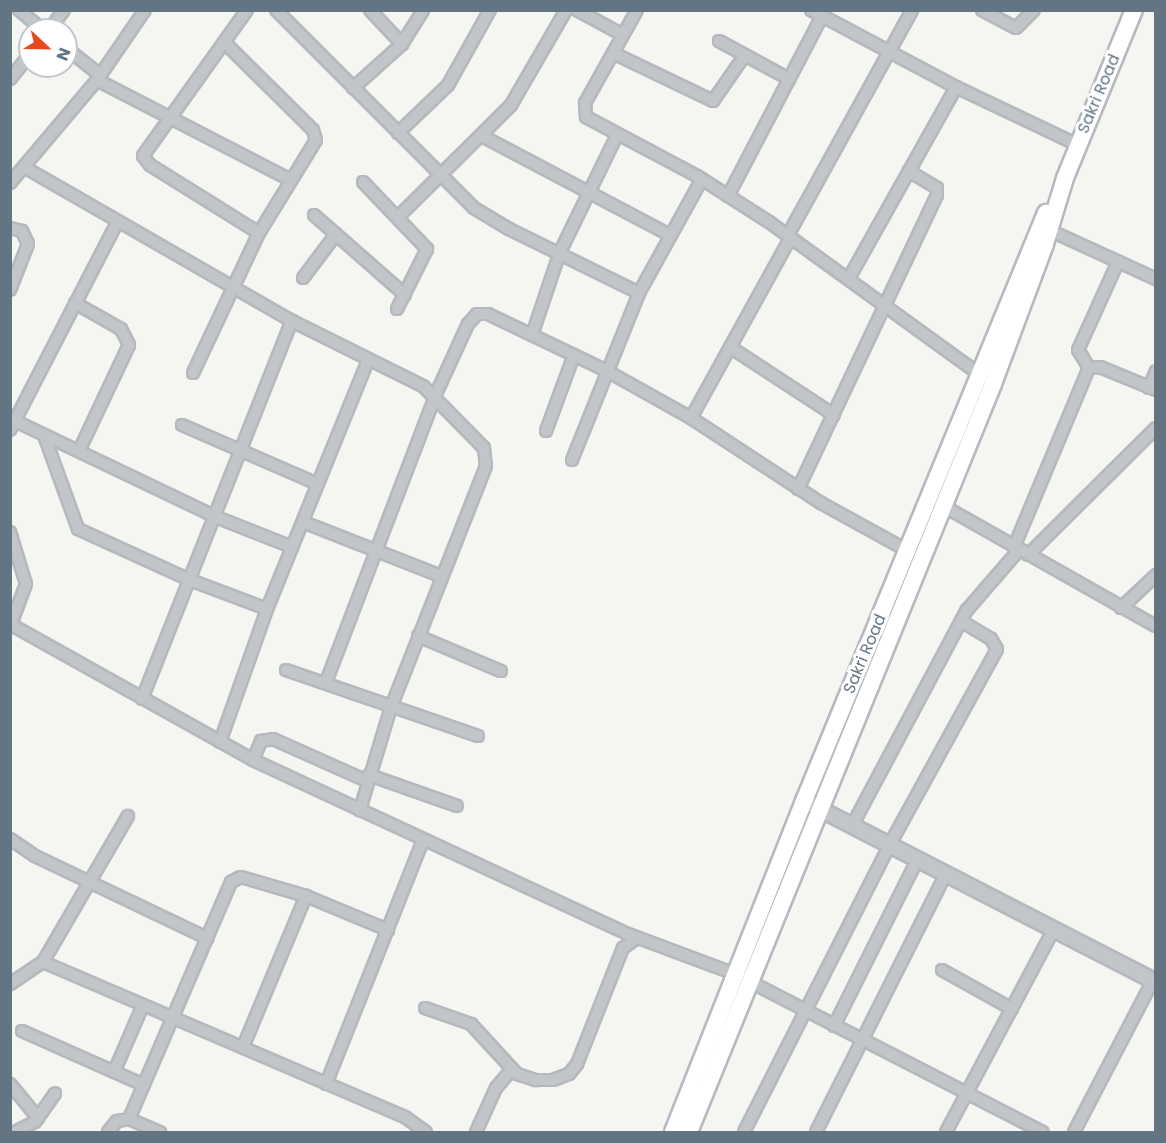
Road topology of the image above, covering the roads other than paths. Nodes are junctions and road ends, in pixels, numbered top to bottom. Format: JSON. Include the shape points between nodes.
{"nodes":[{"id":1,"x":145,"y":10,"type":"edge"},
{"id":2,"x":247,"y":10,"type":"edge"},
{"id":3,"x":276,"y":10,"type":"edge"},
{"id":4,"x":370,"y":10,"type":"edge"},
{"id":5,"x":423,"y":10,"type":"edge"},
{"id":6,"x":490,"y":10,"type":"edge"},
{"id":7,"x":566,"y":10,"type":"edge"},
{"id":8,"x":577,"y":10,"type":"edge"},
{"id":9,"x":637,"y":10,"type":"edge"},
{"id":10,"x":811,"y":10,"type":"edge"},
{"id":11,"x":912,"y":10,"type":"edge"},
{"id":12,"x":982,"y":10,"type":"edge"},
{"id":13,"x":1034,"y":10,"type":"edge"},
{"id":14,"x":1134,"y":10,"type":"edge"},
{"id":15,"x":822,"y":16,"type":"junction"},
{"id":16,"x":623,"y":35,"type":"junction"},
{"id":17,"x":719,"y":41,"type":"dead end"},
{"id":18,"x":224,"y":42,"type":"junction"},
{"id":19,"x":402,"y":44,"type":"junction"},
{"id":20,"x":613,"y":52,"type":"junction"},
{"id":21,"x":889,"y":52,"type":"junction"},
{"id":22,"x":745,"y":55,"type":"junction"},
{"id":23,"x":78,"y":59,"type":"edge"},
{"id":24,"x":98,"y":77,"type":"junction"},
{"id":25,"x":789,"y":79,"type":"junction"},
{"id":26,"x":956,"y":87,"type":"junction"},
{"id":27,"x":353,"y":88,"type":"junction"},
{"id":28,"x":169,"y":118,"type":"junction"},
{"id":29,"x":398,"y":133,"type":"junction"},
{"id":30,"x":617,"y":135,"type":"junction"},
{"id":31,"x":482,"y":136,"type":"junction"},
{"id":32,"x":1078,"y":145,"type":"junction"},
{"id":33,"x":24,"y":167,"type":"junction"},
{"id":34,"x":909,"y":171,"type":"junction"},
{"id":35,"x":439,"y":174,"type":"junction"},
{"id":36,"x":1065,"y":178,"type":"junction"},
{"id":37,"x":702,"y":179,"type":"junction"},
{"id":38,"x":291,"y":180,"type":"junction"},
{"id":39,"x":363,"y":182,"type":"dead end"},
{"id":40,"x":10,"y":183,"type":"edge"},
{"id":41,"x":590,"y":191,"type":"junction"},
{"id":42,"x":728,"y":196,"type":"junction"},
{"id":43,"x":314,"y":215,"type":"dead end"},
{"id":44,"x":398,"y":217,"type":"junction"},
{"id":45,"x":118,"y":221,"type":"junction"},
{"id":46,"x":10,"y":228,"type":"edge"},
{"id":47,"x":1049,"y":230,"type":"junction"},
{"id":48,"x":259,"y":233,"type":"junction"},
{"id":49,"x":336,"y":234,"type":"junction"},
{"id":50,"x":670,"y":236,"type":"junction"},
{"id":51,"x":790,"y":236,"type":"junction"},
{"id":52,"x":560,"y":252,"type":"junction"},
{"id":53,"x":1118,"y":262,"type":"junction"},
{"id":54,"x":303,"y":278,"type":"dead end"},
{"id":55,"x":849,"y":278,"type":"junction"},
{"id":56,"x":1155,"y":279,"type":"edge"},
{"id":57,"x":235,"y":288,"type":"junction"},
{"id":58,"x":10,"y":290,"type":"edge"},
{"id":59,"x":639,"y":292,"type":"junction"},
{"id":60,"x":405,"y":296,"type":"junction"},
{"id":61,"x":75,"y":303,"type":"junction"},
{"id":62,"x":886,"y":306,"type":"junction"},
{"id":63,"x":397,"y":309,"type":"dead end"},
{"id":64,"x":292,"y":321,"type":"junction"},
{"id":65,"x":532,"y":335,"type":"junction"},
{"id":66,"x":730,"y":346,"type":"junction"},
{"id":67,"x":574,"y":355,"type":"junction"},
{"id":68,"x":368,"y":360,"type":"junction"},
{"id":69,"x":1089,"y":368,"type":"junction"},
{"id":70,"x":607,"y":371,"type":"junction"},
{"id":71,"x":1155,"y":371,"type":"edge"},
{"id":72,"x":193,"y":373,"type":"dead end"},
{"id":73,"x":986,"y":380,"type":"junction"},
{"id":74,"x":1152,"y":389,"type":"edge"},
{"id":75,"x":435,"y":396,"type":"junction"},
{"id":76,"x":834,"y":415,"type":"junction"},
{"id":77,"x":691,"y":418,"type":"junction"},
{"id":78,"x":182,"y":425,"type":"dead end"},
{"id":79,"x":13,"y":426,"type":"edge"},
{"id":80,"x":1155,"y":428,"type":"edge"},
{"id":81,"x":546,"y":431,"type":"dead end"},
{"id":82,"x":44,"y":435,"type":"junction"},
{"id":83,"x":79,"y":451,"type":"junction"},
{"id":84,"x":242,"y":452,"type":"junction"},
{"id":85,"x":572,"y":460,"type":"dead end"},
{"id":86,"x":318,"y":484,"type":"junction"},
{"id":87,"x":798,"y":489,"type":"junction"},
{"id":88,"x":936,"y":501,"type":"junction"},
{"id":89,"x":216,"y":517,"type":"junction"},
{"id":90,"x":303,"y":522,"type":"junction"},
{"id":91,"x":10,"y":532,"type":"edge"},
{"id":92,"x":292,"y":547,"type":"junction"},
{"id":93,"x":377,"y":549,"type":"junction"},
{"id":94,"x":1020,"y":551,"type":"junction"},
{"id":95,"x":914,"y":555,"type":"junction"},
{"id":96,"x":1155,"y":575,"type":"edge"},
{"id":97,"x":441,"y":576,"type":"junction"},
{"id":98,"x":190,"y":580,"type":"junction"},
{"id":99,"x":1121,"y":608,"type":"junction"},
{"id":100,"x":267,"y":609,"type":"junction"},
{"id":101,"x":961,"y":621,"type":"junction"},
{"id":102,"x":11,"y":625,"type":"edge"},
{"id":103,"x":1155,"y":626,"type":"edge"},
{"id":104,"x":418,"y":636,"type":"junction"},
{"id":105,"x":286,"y":670,"type":"dead end"},
{"id":106,"x":501,"y":671,"type":"dead end"},
{"id":107,"x":326,"y":682,"type":"junction"},
{"id":108,"x":142,"y":699,"type":"junction"},
{"id":109,"x":391,"y":707,"type":"junction"},
{"id":110,"x":478,"y":736,"type":"dead end"},
{"id":111,"x":220,"y":742,"type":"junction"},
{"id":112,"x":253,"y":760,"type":"junction"},
{"id":113,"x":368,"y":778,"type":"junction"},
{"id":114,"x":804,"y":801,"type":"junction"},
{"id":115,"x":457,"y":807,"type":"dead end"},
{"id":116,"x":820,"y":809,"type":"junction"},
{"id":117,"x":360,"y":810,"type":"junction"},
{"id":118,"x":128,"y":816,"type":"dead end"},
{"id":119,"x":852,"y":824,"type":"junction"},
{"id":120,"x":10,"y":839,"type":"edge"},
{"id":121,"x":423,"y":840,"type":"junction"},
{"id":122,"x":890,"y":844,"type":"junction"},
{"id":123,"x":918,"y":858,"type":"junction"},
{"id":124,"x":946,"y":873,"type":"junction"},
{"id":125,"x":92,"y":883,"type":"junction"},
{"id":126,"x":306,"y":896,"type":"junction"},
{"id":127,"x":1054,"y":929,"type":"junction"},
{"id":128,"x":388,"y":930,"type":"junction"},
{"id":129,"x":633,"y":936,"type":"junction"},
{"id":130,"x":207,"y":938,"type":"junction"},
{"id":131,"x":43,"y":962,"type":"junction"},
{"id":132,"x":942,"y":970,"type":"dead end"},
{"id":133,"x":743,"y":978,"type":"junction"},
{"id":134,"x":1154,"y":981,"type":"edge"},
{"id":135,"x":10,"y":984,"type":"edge"},
{"id":136,"x":142,"y":1005,"type":"junction"},
{"id":137,"x":425,"y":1008,"type":"dead end"},
{"id":138,"x":1012,"y":1009,"type":"junction"},
{"id":139,"x":805,"y":1011,"type":"junction"},
{"id":140,"x":175,"y":1018,"type":"junction"},
{"id":141,"x":834,"y":1026,"type":"junction"},
{"id":142,"x":22,"y":1031,"type":"dead end"},
{"id":143,"x":864,"y":1041,"type":"junction"},
{"id":144,"x":243,"y":1047,"type":"junction"},
{"id":145,"x":510,"y":1067,"type":"junction"},
{"id":146,"x":114,"y":1072,"type":"junction"},
{"id":147,"x":10,"y":1084,"type":"edge"},
{"id":148,"x":326,"y":1084,"type":"junction"},
{"id":149,"x":144,"y":1085,"type":"junction"},
{"id":150,"x":56,"y":1093,"type":"dead end"},
{"id":151,"x":967,"y":1094,"type":"junction"},
{"id":152,"x":38,"y":1118,"type":"junction"},
{"id":153,"x":129,"y":1119,"type":"junction"},
{"id":154,"x":15,"y":1132,"type":"edge"},
{"id":155,"x":108,"y":1132,"type":"edge"},
{"id":156,"x":160,"y":1132,"type":"edge"},
{"id":157,"x":426,"y":1132,"type":"edge"},
{"id":158,"x":476,"y":1132,"type":"edge"},
{"id":159,"x":673,"y":1132,"type":"edge"},
{"id":160,"x":690,"y":1132,"type":"edge"},
{"id":161,"x":744,"y":1132,"type":"edge"},
{"id":162,"x":816,"y":1132,"type":"edge"},
{"id":163,"x":946,"y":1132,"type":"edge"},
{"id":164,"x":1043,"y":1132,"type":"edge"},
{"id":165,"x":1074,"y":1132,"type":"edge"}],
"edges":[{"from":1,"to":24,"type":"street"},
{"from":2,"to":18,"type":"street"},
{"from":3,"to":27,"type":"street"},
{"from":4,"to":19,"type":"street"},
{"from":5,"to":19,"type":"street"},
{"from":6,"to":29,"type":"street","via":[[448,85]]},
{"from":7,"to":31,"type":"street","via":[[511,105]]},
{"from":8,"to":16,"type":"street"},
{"from":9,"to":16,"type":"street"},
{"from":10,"to":15,"type":"street"},
{"from":11,"to":21,"type":"street"},
{"from":12,"to":13,"type":"street","via":[[1016,28]]},
{"from":14,"to":32,"type":"main road","name":"Sakri Road"},
{"from":15,"to":21,"type":"street"},
{"from":15,"to":25,"type":"street"},
{"from":16,"to":20,"type":"street"},
{"from":17,"to":22,"type":"street"},
{"from":18,"to":28,"type":"street"},
{"from":18,"to":38,"type":"street","via":[[316,135],[315,144]]},
{"from":19,"to":27,"type":"street"},
{"from":20,"to":22,"type":"street","via":[[713,101]]},
{"from":20,"to":30,"type":"street","via":[[583,112]]},
{"from":21,"to":26,"type":"street"},
{"from":21,"to":51,"type":"street"},
{"from":22,"to":25,"type":"street"},
{"from":23,"to":24,"type":"street"},
{"from":24,"to":28,"type":"street"},
{"from":24,"to":33,"type":"street"},
{"from":25,"to":42,"type":"street"},
{"from":26,"to":32,"type":"street"},
{"from":26,"to":34,"type":"street"},
{"from":27,"to":29,"type":"street"},
{"from":28,"to":38,"type":"street"},
{"from":28,"to":48,"type":"street","via":[[147,150],[145,160]]},
{"from":29,"to":35,"type":"street"},
{"from":30,"to":37,"type":"street"},
{"from":30,"to":41,"type":"street"},
{"from":31,"to":35,"type":"street"},
{"from":31,"to":41,"type":"street"},
{"from":32,"to":36,"type":"main road","name":"Sakri Road"},
{"from":33,"to":40,"type":"street"},
{"from":33,"to":45,"type":"street"},
{"from":34,"to":55,"type":"street"},
{"from":34,"to":62,"type":"street","via":[[937,188],[937,195]]},
{"from":35,"to":44,"type":"street"},
{"from":35,"to":52,"type":"street","via":[[474,208]]},
{"from":36,"to":47,"type":"main road","name":"Sakri Road"},
{"from":36,"to":73,"type":"main road","name":"Sakri Road","via":[[1031,244]]},
{"from":37,"to":42,"type":"street"},
{"from":37,"to":50,"type":"street"},
{"from":38,"to":48,"type":"street"},
{"from":39,"to":44,"type":"street"},
{"from":41,"to":50,"type":"street"},
{"from":41,"to":52,"type":"street"},
{"from":42,"to":51,"type":"street"},
{"from":43,"to":49,"type":"street"},
{"from":44,"to":60,"type":"street","via":[[427,249]]},
{"from":45,"to":57,"type":"street"},
{"from":45,"to":61,"type":"street"},
{"from":46,"to":58,"type":"street","via":[[22,231],[28,244]]},
{"from":47,"to":53,"type":"street"},
{"from":47,"to":73,"type":"main road","name":"Sakri Road"},
{"from":48,"to":57,"type":"street"},
{"from":49,"to":54,"type":"street"},
{"from":49,"to":60,"type":"street"},
{"from":50,"to":59,"type":"street"},
{"from":51,"to":55,"type":"street"},
{"from":51,"to":66,"type":"street"},
{"from":52,"to":59,"type":"street"},
{"from":52,"to":65,"type":"street"},
{"from":53,"to":56,"type":"street"},
{"from":53,"to":69,"type":"street","via":[[1078,350]]},
{"from":55,"to":62,"type":"street"},
{"from":57,"to":64,"type":"street"},
{"from":57,"to":72,"type":"street"},
{"from":59,"to":70,"type":"street"},
{"from":60,"to":63,"type":"street"},
{"from":61,"to":79,"type":"street"},
{"from":61,"to":83,"type":"street","via":[[121,329],[129,345]]},
{"from":62,"to":73,"type":"street"},
{"from":62,"to":76,"type":"street"},
{"from":64,"to":68,"type":"street"},
{"from":64,"to":84,"type":"street"},
{"from":65,"to":67,"type":"street"},
{"from":65,"to":75,"type":"street","via":[[488,314],[477,314],[468,324]]},
{"from":66,"to":76,"type":"street"},
{"from":66,"to":77,"type":"street"},
{"from":67,"to":70,"type":"street"},
{"from":67,"to":81,"type":"street"},
{"from":68,"to":75,"type":"street"},
{"from":68,"to":86,"type":"street"},
{"from":69,"to":74,"type":"street","via":[[1100,367]]},
{"from":69,"to":94,"type":"street"},
{"from":70,"to":77,"type":"street"},
{"from":70,"to":85,"type":"street"},
{"from":71,"to":74,"type":"street"},
{"from":73,"to":88,"type":"main road","name":"Sakri Road"},
{"from":75,"to":93,"type":"street"},
{"from":75,"to":97,"type":"street","via":[[479,441],[487,459]]},
{"from":76,"to":87,"type":"street"},
{"from":77,"to":87,"type":"street"},
{"from":78,"to":84,"type":"street"},
{"from":79,"to":82,"type":"street"},
{"from":80,"to":94,"type":"street"},
{"from":82,"to":83,"type":"street"},
{"from":82,"to":98,"type":"street","via":[[78,529]]},
{"from":83,"to":89,"type":"street"},
{"from":84,"to":86,"type":"street"},
{"from":84,"to":89,"type":"street"},
{"from":86,"to":90,"type":"street"},
{"from":87,"to":95,"type":"street"},
{"from":88,"to":94,"type":"street"},
{"from":88,"to":95,"type":"main road","name":"Sakri Road"},
{"from":89,"to":92,"type":"street"},
{"from":89,"to":98,"type":"street"},
{"from":90,"to":92,"type":"street"},
{"from":90,"to":93,"type":"street"},
{"from":91,"to":102,"type":"street","via":[[26,573],[23,597]]},
{"from":92,"to":100,"type":"street"},
{"from":93,"to":97,"type":"street"},
{"from":93,"to":107,"type":"street"},
{"from":94,"to":99,"type":"street"},
{"from":94,"to":101,"type":"street","via":[[979,592]]},
{"from":95,"to":114,"type":"main road","name":"Sakri Road"},
{"from":95,"to":116,"type":"main road","name":"Sakri Road"},
{"from":96,"to":99,"type":"street"},
{"from":97,"to":104,"type":"street"},
{"from":98,"to":100,"type":"street"},
{"from":98,"to":108,"type":"street"},
{"from":99,"to":103,"type":"street"},
{"from":100,"to":111,"type":"street"},
{"from":101,"to":119,"type":"street"},
{"from":101,"to":122,"type":"street","via":[[991,639],[997,649]]},
{"from":102,"to":108,"type":"street"},
{"from":104,"to":106,"type":"street"},
{"from":104,"to":109,"type":"street"},
{"from":105,"to":107,"type":"street"},
{"from":107,"to":109,"type":"street"},
{"from":108,"to":111,"type":"street"},
{"from":109,"to":110,"type":"street"},
{"from":109,"to":113,"type":"street"},
{"from":111,"to":112,"type":"street"},
{"from":112,"to":113,"type":"street","via":[[261,741],[273,739]]},
{"from":112,"to":117,"type":"street"},
{"from":113,"to":115,"type":"street"},
{"from":113,"to":117,"type":"street"},
{"from":114,"to":116,"type":"street"},
{"from":114,"to":133,"type":"main road","name":"Sakri Road"},
{"from":116,"to":119,"type":"street"},
{"from":116,"to":133,"type":"main road","name":"Sakri Road"},
{"from":117,"to":121,"type":"street"},
{"from":118,"to":125,"type":"street"},
{"from":119,"to":122,"type":"street"},
{"from":120,"to":125,"type":"street"},
{"from":121,"to":128,"type":"street"},
{"from":121,"to":129,"type":"street"},
{"from":122,"to":123,"type":"street"},
{"from":122,"to":139,"type":"street"},
{"from":123,"to":124,"type":"street"},
{"from":123,"to":141,"type":"street"},
{"from":124,"to":127,"type":"street"},
{"from":124,"to":143,"type":"street"},
{"from":125,"to":130,"type":"street"},
{"from":125,"to":131,"type":"street"},
{"from":126,"to":128,"type":"street"},
{"from":126,"to":130,"type":"street","via":[[241,877],[235,879]]},
{"from":126,"to":144,"type":"street"},
{"from":127,"to":134,"type":"street"},
{"from":127,"to":138,"type":"street"},
{"from":128,"to":148,"type":"street"},
{"from":129,"to":133,"type":"street"},
{"from":129,"to":145,"type":"street","via":[[623,948],[573,1070],[545,1081],[524,1077]]},
{"from":130,"to":140,"type":"street"},
{"from":131,"to":135,"type":"street"},
{"from":131,"to":136,"type":"street"},
{"from":132,"to":138,"type":"street"},
{"from":133,"to":139,"type":"street"},
{"from":133,"to":159,"type":"main road","name":"Sakri Road"},
{"from":133,"to":160,"type":"main road","name":"Sakri Road"},
{"from":134,"to":165,"type":"street"},
{"from":136,"to":140,"type":"street"},
{"from":136,"to":146,"type":"street"},
{"from":137,"to":145,"type":"street","via":[[471,1024]]},
{"from":138,"to":151,"type":"street"},
{"from":139,"to":141,"type":"street"},
{"from":139,"to":161,"type":"street"},
{"from":140,"to":144,"type":"street"},
{"from":140,"to":149,"type":"street"},
{"from":141,"to":143,"type":"street"},
{"from":142,"to":146,"type":"street"},
{"from":143,"to":151,"type":"street"},
{"from":143,"to":162,"type":"street"},
{"from":144,"to":148,"type":"street"},
{"from":145,"to":158,"type":"street"},
{"from":146,"to":149,"type":"street"},
{"from":147,"to":152,"type":"street"},
{"from":148,"to":157,"type":"street","via":[[405,1117]]},
{"from":149,"to":153,"type":"street"},
{"from":150,"to":152,"type":"street"},
{"from":151,"to":163,"type":"street"},
{"from":151,"to":164,"type":"street"},
{"from":152,"to":154,"type":"street"},
{"from":153,"to":155,"type":"street","via":[[117,1120]]},
{"from":153,"to":156,"type":"street"}]}
